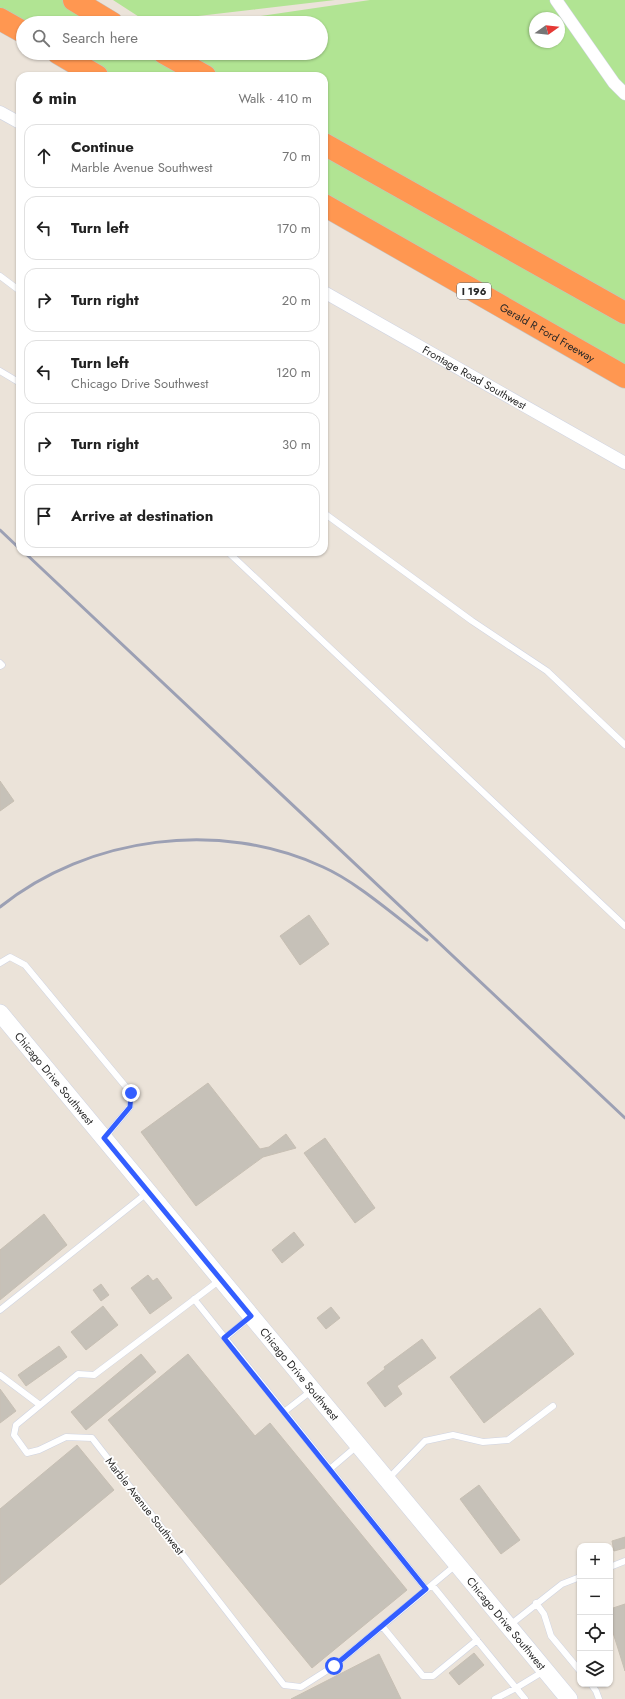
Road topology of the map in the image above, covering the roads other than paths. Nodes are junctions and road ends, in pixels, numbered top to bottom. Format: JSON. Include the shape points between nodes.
{"nodes":[{"id":1,"x":74,"y":0,"type":"edge"},
{"id":2,"x":556,"y":0,"type":"edge"},
{"id":3,"x":100,"y":16,"type":"edge"},
{"id":4,"x":0,"y":19,"type":"edge"},
{"id":5,"x":16,"y":28,"type":"edge"},
{"id":6,"x":70,"y":60,"type":"edge"},
{"id":7,"x":176,"y":60,"type":"edge"},
{"id":8,"x":90,"y":72,"type":"edge"},
{"id":9,"x":198,"y":72,"type":"edge"},
{"id":10,"x":625,"y":94,"type":"edge"},
{"id":11,"x":0,"y":112,"type":"edge"},
{"id":12,"x":16,"y":121,"type":"edge"},
{"id":13,"x":328,"y":146,"type":"edge"},
{"id":14,"x":328,"y":207,"type":"edge"},
{"id":15,"x":0,"y":276,"type":"edge"},
{"id":16,"x":16,"y":288,"type":"edge"},
{"id":17,"x":328,"y":294,"type":"edge"},
{"id":18,"x":625,"y":313,"type":"edge"},
{"id":19,"x":0,"y":371,"type":"edge"},
{"id":20,"x":625,"y":377,"type":"edge"},
{"id":21,"x":16,"y":381,"type":"edge"},
{"id":22,"x":625,"y":463,"type":"edge"},
{"id":23,"x":328,"y":516,"type":"edge"},
{"id":24,"x":232,"y":556,"type":"edge"},
{"id":25,"x":0,"y":663,"type":"edge"},
{"id":26,"x":0,"y":666,"type":"edge"},
{"id":27,"x":625,"y":745,"type":"edge"},
{"id":28,"x":625,"y":926,"type":"edge"},
{"id":29,"x":0,"y":964,"type":"edge"},
{"id":30,"x":0,"y":1013,"type":"edge"},
{"id":31,"x":104,"y":1138,"type":"junction"},
{"id":32,"x":148,"y":1192,"type":"junction"},
{"id":33,"x":221,"y":1279,"type":"junction"},
{"id":34,"x":194,"y":1299,"type":"junction"},
{"id":35,"x":0,"y":1310,"type":"edge"},
{"id":36,"x":251,"y":1316,"type":"junction"},
{"id":37,"x":224,"y":1338,"type":"junction"},
{"id":38,"x":0,"y":1375,"type":"edge"},
{"id":39,"x":313,"y":1390,"type":"junction"},
{"id":40,"x":40,"y":1405,"type":"junction"},
{"id":41,"x":553,"y":1406,"type":"dead end"},
{"id":42,"x":284,"y":1412,"type":"junction"},
{"id":43,"x":358,"y":1445,"type":"junction"},
{"id":44,"x":330,"y":1469,"type":"junction"},
{"id":45,"x":387,"y":1480,"type":"junction"},
{"id":46,"x":625,"y":1561,"type":"edge"},
{"id":47,"x":457,"y":1564,"type":"junction"},
{"id":48,"x":613,"y":1566,"type":"edge"},
{"id":49,"x":577,"y":1578,"type":"edge"},
{"id":50,"x":432,"y":1584,"type":"junction"},
{"id":51,"x":426,"y":1589,"type":"junction"},
{"id":52,"x":536,"y":1603,"type":"junction"},
{"id":53,"x":382,"y":1626,"type":"junction"},
{"id":54,"x":509,"y":1626,"type":"junction"},
{"id":55,"x":477,"y":1640,"type":"junction"},
{"id":56,"x":577,"y":1667,"type":"edge"},
{"id":57,"x":546,"y":1671,"type":"junction"},
{"id":58,"x":593,"y":1687,"type":"edge"},
{"id":59,"x":516,"y":1688,"type":"junction"},
{"id":60,"x":495,"y":1699,"type":"edge"},
{"id":61,"x":525,"y":1699,"type":"edge"},
{"id":62,"x":569,"y":1699,"type":"edge"},
{"id":63,"x":599,"y":1699,"type":"edge"}],
"edges":[{"from":1,"to":3,"type":"highway"},
{"from":2,"to":10,"type":"street","via":[[614,83]]},
{"from":4,"to":5,"type":"highway"},
{"from":6,"to":8,"type":"highway"},
{"from":7,"to":9,"type":"highway"},
{"from":11,"to":12,"type":"street"},
{"from":13,"to":18,"type":"highway"},
{"from":14,"to":20,"type":"highway","name":"Gerald R Ford Freeway","number":"I 196"},
{"from":15,"to":16,"type":"lane"},
{"from":17,"to":22,"type":"street","name":"Frontage Road Southwest"},
{"from":19,"to":21,"type":"lane"},
{"from":23,"to":27,"type":"lane","via":[[472,621],[547,671]]},
{"from":24,"to":28,"type":"lane"},
{"from":25,"to":26,"type":"lane"},
{"from":29,"to":31,"type":"lane","via":[[10,957],[25,965],[131,1093],[130,1107]]},
{"from":30,"to":31,"type":"main road","name":"Chicago Drive Southwest"},
{"from":31,"to":32,"type":"main road","name":"Chicago Drive Southwest"},
{"from":32,"to":33,"type":"main road","name":"Chicago Drive Southwest"},
{"from":32,"to":35,"type":"lane"},
{"from":33,"to":34,"type":"lane","name":"Marble Avenue Southwest"},
{"from":33,"to":36,"type":"main road","name":"Chicago Drive Southwest"},
{"from":34,"to":37,"type":"lane"},
{"from":34,"to":40,"type":"lane","name":"Marble Avenue Southwest","via":[[94,1374],[78,1374]]},
{"from":36,"to":37,"type":"lane"},
{"from":36,"to":39,"type":"main road","name":"Chicago Drive Southwest"},
{"from":37,"to":42,"type":"lane"},
{"from":38,"to":40,"type":"lane"},
{"from":39,"to":42,"type":"lane"},
{"from":39,"to":43,"type":"main road","name":"Chicago Drive Southwest"},
{"from":40,"to":53,"type":"lane","name":"Marble Avenue Southwest","via":[[16,1425],[14,1435],[27,1453],[40,1450],[66,1437],[92,1438],[284,1685],[301,1687],[334,1666]]},
{"from":41,"to":45,"type":"lane","via":[[508,1440],[483,1442],[453,1435],[425,1441]]},
{"from":42,"to":44,"type":"lane"},
{"from":43,"to":44,"type":"lane"},
{"from":43,"to":45,"type":"main road","name":"Chicago Drive Southwest"},
{"from":44,"to":51,"type":"lane"},
{"from":45,"to":47,"type":"main road","name":"Chicago Drive Southwest"},
{"from":46,"to":48,"type":"lane"},
{"from":47,"to":50,"type":"lane","name":"Marble Avenue Southwest"},
{"from":47,"to":54,"type":"main road","name":"Chicago Drive Southwest"},
{"from":49,"to":52,"type":"lane","via":[[562,1584]]},
{"from":50,"to":51,"type":"lane","name":"Marble Avenue Southwest"},
{"from":50,"to":55,"type":"lane"},
{"from":51,"to":53,"type":"lane","name":"Marble Avenue Southwest"},
{"from":52,"to":54,"type":"lane"},
{"from":52,"to":56,"type":"lane","via":[[544,1614],[551,1636]]},
{"from":53,"to":55,"type":"lane","via":[[423,1676],[434,1676]]},
{"from":54,"to":57,"type":"main road","name":"Chicago Drive Southwest"},
{"from":55,"to":59,"type":"lane"},
{"from":57,"to":59,"type":"lane"},
{"from":57,"to":62,"type":"main road","name":"Chicago Drive Southwest"},
{"from":58,"to":63,"type":"lane"},
{"from":59,"to":60,"type":"lane"},
{"from":59,"to":61,"type":"lane"}]}
